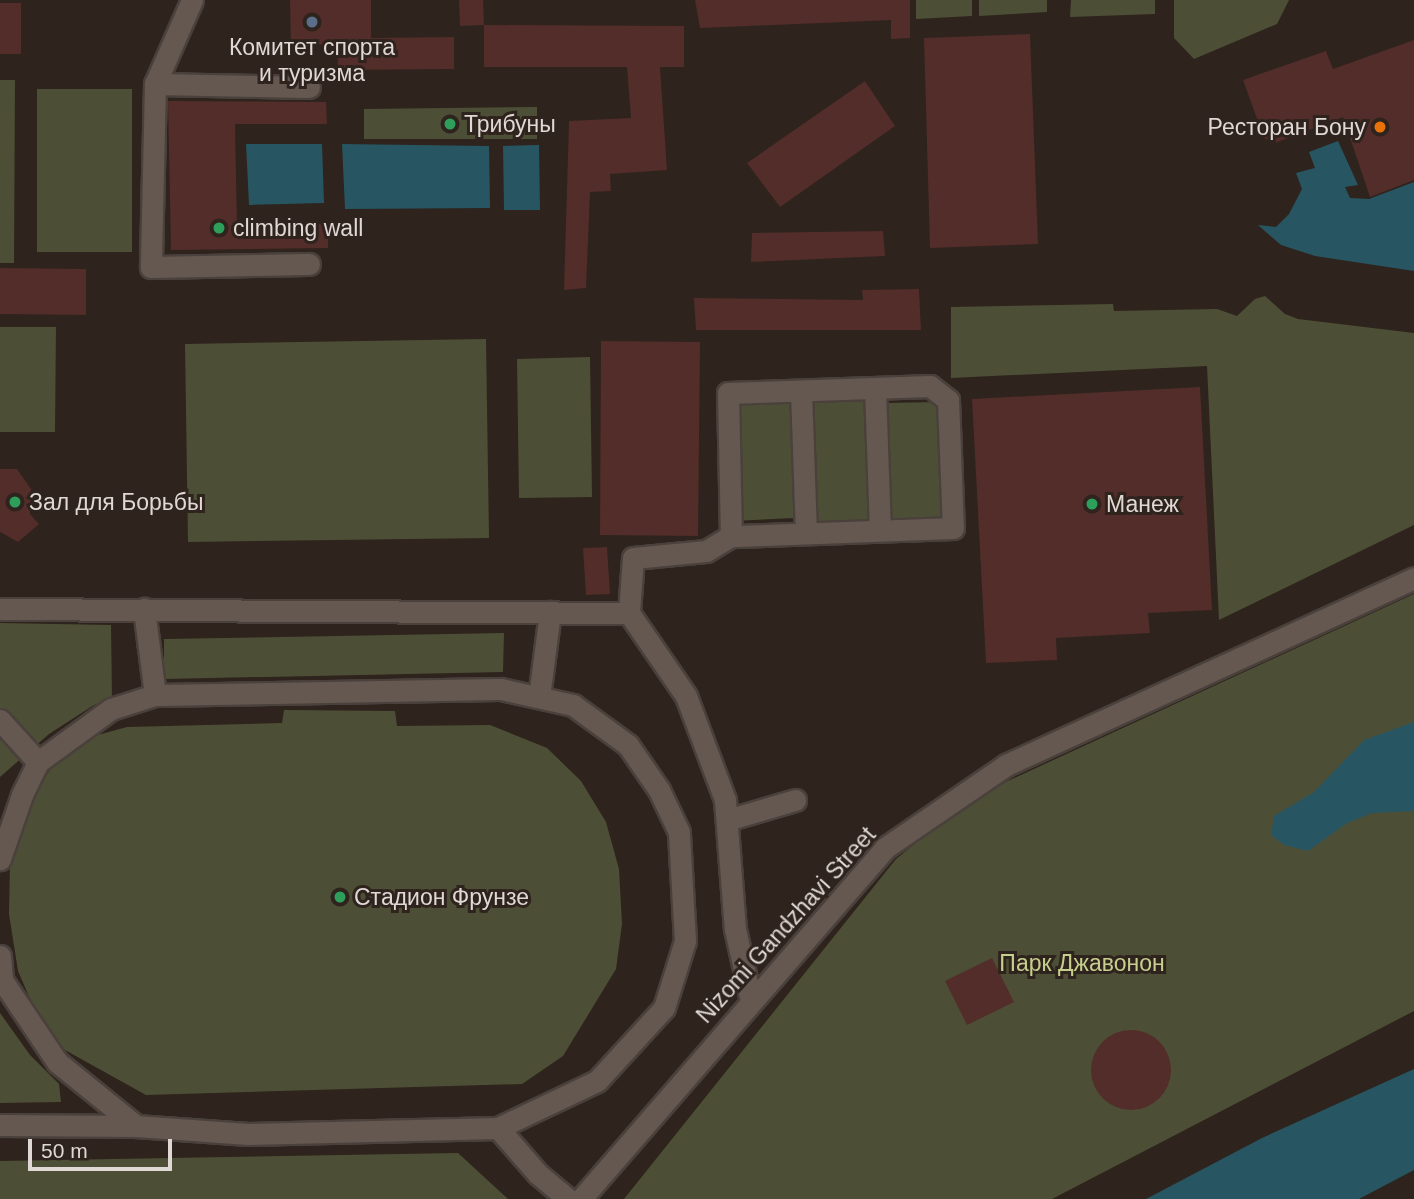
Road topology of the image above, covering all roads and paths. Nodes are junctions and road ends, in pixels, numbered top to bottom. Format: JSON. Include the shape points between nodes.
{"nodes":[{"id":1,"x":192,"y":0,"type":"edge"},
{"id":2,"x":155,"y":84,"type":"junction"},
{"id":3,"x":309,"y":88,"type":"dead end"},
{"id":4,"x":309,"y":264,"type":"dead end"},
{"id":5,"x":875,"y":388,"type":"junction"},
{"id":6,"x":801,"y":391,"type":"junction"},
{"id":7,"x":880,"y":530,"type":"junction"},
{"id":8,"x":806,"y":533,"type":"junction"},
{"id":9,"x":731,"y":536,"type":"junction"},
{"id":10,"x":1414,"y":578,"type":"edge"},
{"id":11,"x":0,"y":609,"type":"edge"},
{"id":12,"x":144,"y":609,"type":"junction"},
{"id":13,"x":550,"y":612,"type":"junction"},
{"id":14,"x":629,"y":613,"type":"junction"},
{"id":15,"x":155,"y":695,"type":"junction"},
{"id":16,"x":539,"y":697,"type":"junction"},
{"id":17,"x":0,"y":720,"type":"edge"},
{"id":18,"x":38,"y":762,"type":"junction"},
{"id":19,"x":795,"y":800,"type":"dead end"},
{"id":20,"x":727,"y":820,"type":"junction"},
{"id":21,"x":0,"y":859,"type":"edge"},
{"id":22,"x":0,"y":956,"type":"edge"},
{"id":23,"x":751,"y":1001,"type":"junction"},
{"id":24,"x":0,"y":1125,"type":"edge"},
{"id":25,"x":136,"y":1126,"type":"junction"},
{"id":26,"x":498,"y":1128,"type":"junction"},
{"id":27,"x":568,"y":1199,"type":"edge"},
{"id":28,"x":581,"y":1199,"type":"edge"}],
"edges":[{"from":1,"to":2,"type":"street"},
{"from":2,"to":3,"type":"street"},
{"from":2,"to":4,"type":"street","via":[[152,267]]},
{"from":5,"to":6,"type":"street"},
{"from":5,"to":7,"type":"street"},
{"from":5,"to":7,"type":"street","via":[[930,386],[948,400],[953,528]]},
{"from":6,"to":8,"type":"street"},
{"from":6,"to":9,"type":"street","via":[[728,393]]},
{"from":7,"to":8,"type":"street"},
{"from":8,"to":9,"type":"street"},
{"from":9,"to":14,"type":"street","via":[[706,551],[633,558]]},
{"from":10,"to":23,"type":"street","name":"Nizomi Gandzhavi Street","via":[[1006,765],[885,848]]},
{"from":11,"to":12,"type":"street"},
{"from":12,"to":13,"type":"street"},
{"from":12,"to":15,"type":"street"},
{"from":13,"to":14,"type":"street"},
{"from":13,"to":16,"type":"street"},
{"from":14,"to":20,"type":"street","via":[[686,696]]},
{"from":15,"to":16,"type":"street","via":[[501,689]]},
{"from":15,"to":18,"type":"street","via":[[111,709]]},
{"from":16,"to":26,"type":"street","via":[[573,705],[628,745],[659,790],[679,832],[685,941],[664,1008],[597,1081]]},
{"from":17,"to":18,"type":"street"},
{"from":18,"to":21,"type":"street"},
{"from":19,"to":20,"type":"street"},
{"from":20,"to":23,"type":"street","via":[[734,929]]},
{"from":22,"to":25,"type":"street","via":[[2,980],[57,1062]]},
{"from":23,"to":28,"type":"street","name":"Nizomi Gandzhavi Street"},
{"from":24,"to":25,"type":"street"},
{"from":25,"to":26,"type":"street","via":[[248,1134]]},
{"from":26,"to":27,"type":"street","via":[[538,1174]]}]}
